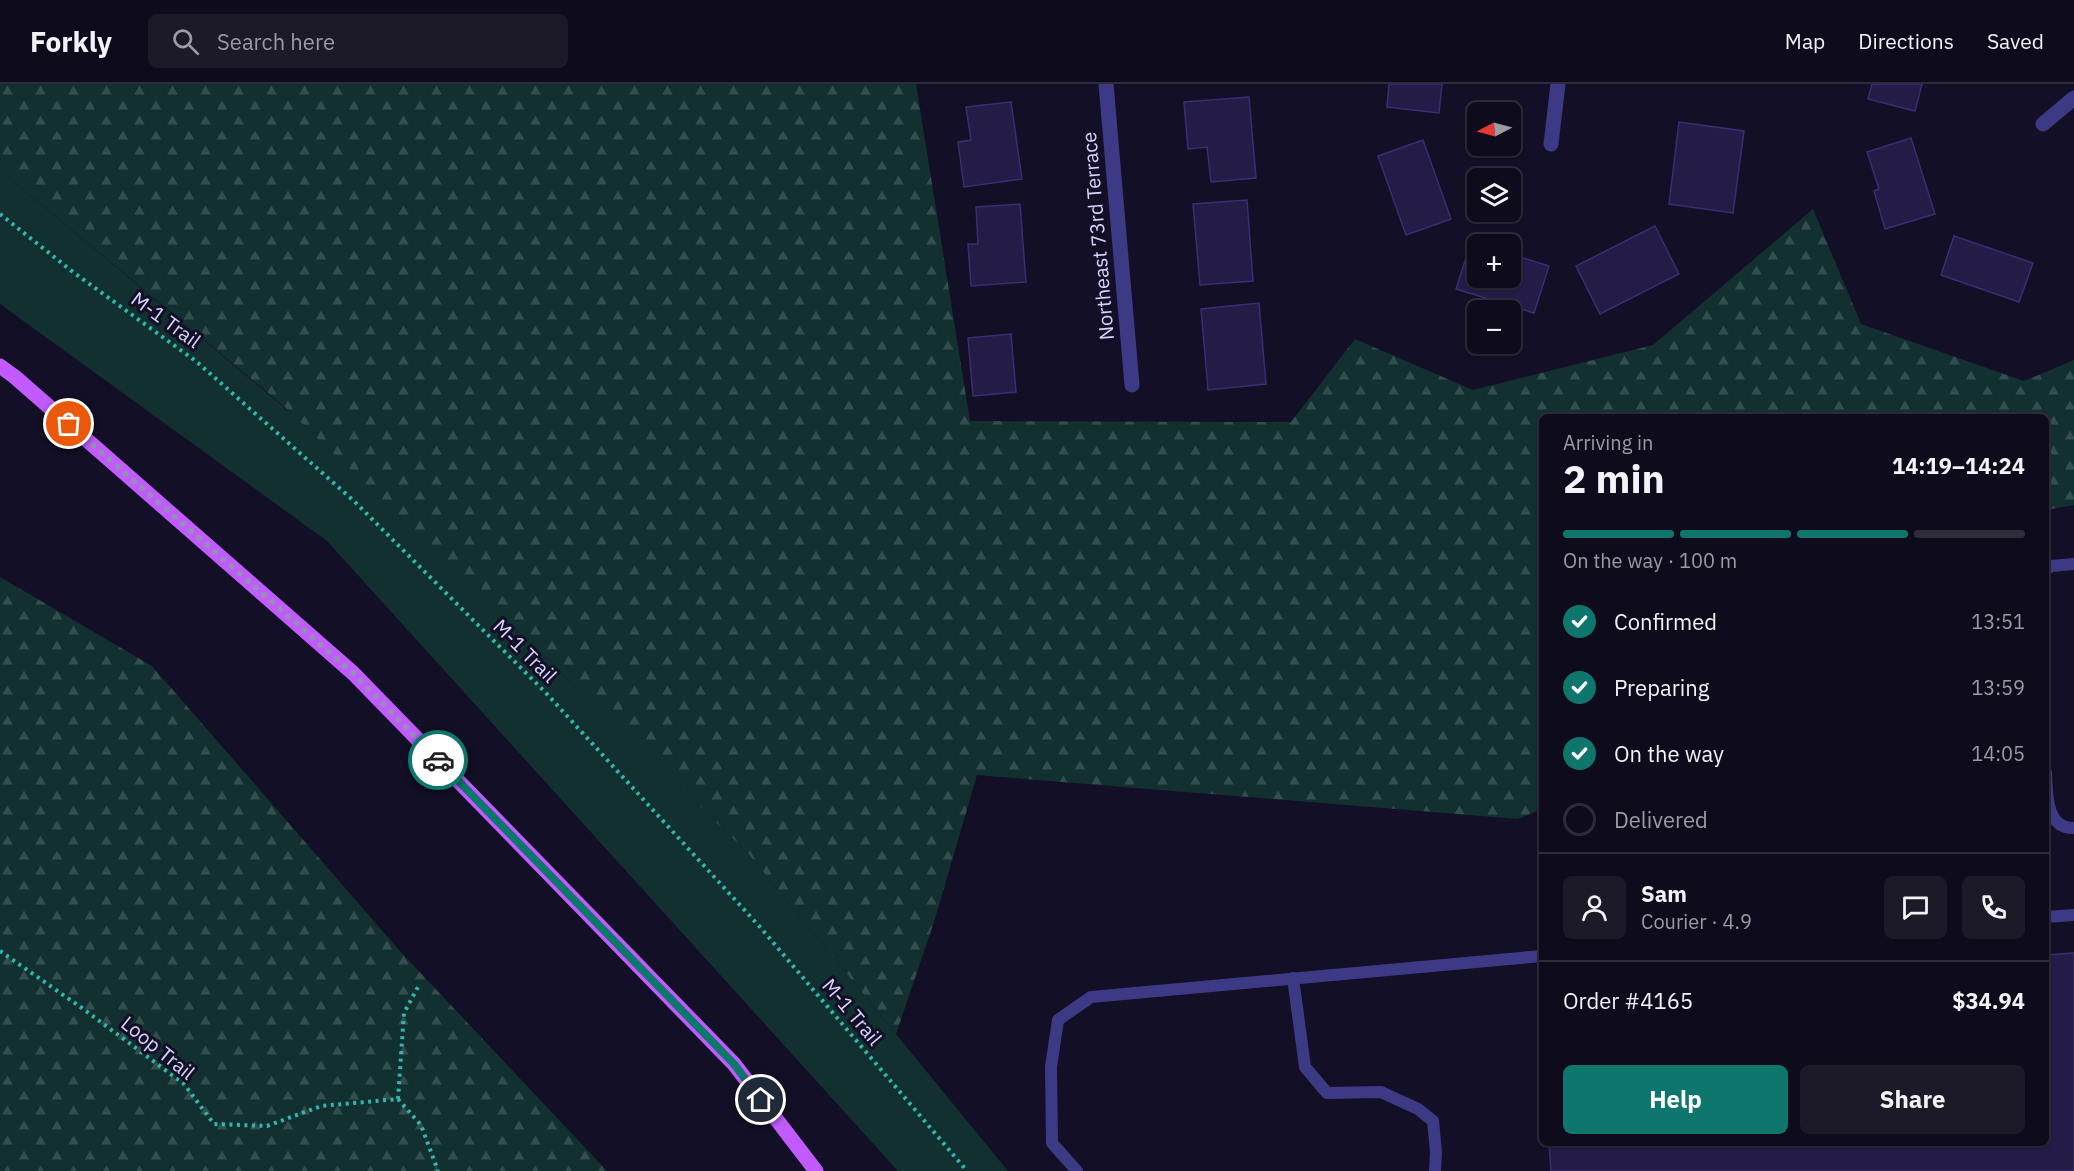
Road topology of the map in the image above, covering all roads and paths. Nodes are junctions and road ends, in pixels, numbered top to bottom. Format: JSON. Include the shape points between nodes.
{"nodes":[{"id":1,"x":1106,"y":84,"type":"edge"},
{"id":2,"x":1558,"y":84,"type":"edge"},
{"id":3,"x":2074,"y":98,"type":"edge"},
{"id":4,"x":2043,"y":124,"type":"dead end"},
{"id":5,"x":1551,"y":144,"type":"dead end"},
{"id":6,"x":0,"y":214,"type":"edge"},
{"id":7,"x":0,"y":366,"type":"edge"},
{"id":8,"x":1132,"y":385,"type":"dead end"},
{"id":9,"x":2074,"y":564,"type":"edge"},
{"id":10,"x":2049,"y":568,"type":"edge"},
{"id":11,"x":2049,"y":809,"type":"edge"},
{"id":12,"x":2074,"y":828,"type":"edge"},
{"id":13,"x":2074,"y":915,"type":"edge"},
{"id":14,"x":2049,"y":917,"type":"edge"},
{"id":15,"x":0,"y":951,"type":"edge"},
{"id":16,"x":1539,"y":956,"type":"edge"},
{"id":17,"x":1293,"y":978,"type":"junction"},
{"id":18,"x":419,"y":985,"type":"dead end"},
{"id":19,"x":398,"y":1099,"type":"junction"},
{"id":20,"x":438,"y":1171,"type":"edge"},
{"id":21,"x":816,"y":1171,"type":"edge"},
{"id":22,"x":967,"y":1171,"type":"edge"},
{"id":23,"x":1077,"y":1171,"type":"edge"},
{"id":24,"x":1435,"y":1171,"type":"edge"}],
"edges":[{"from":1,"to":8,"type":"street","name":"Northeast 73rd Terrace"},
{"from":2,"to":5,"type":"street"},
{"from":3,"to":4,"type":"street"},
{"from":6,"to":22,"type":"path","name":"M-1 Trail","via":[[197,362],[354,501],[546,693],[752,918]]},
{"from":7,"to":21,"type":"main road","via":[[353,673],[734,1064]]},
{"from":9,"to":10,"type":"lane"},
{"from":11,"to":12,"type":"lane","via":[[2055,819]]},
{"from":13,"to":14,"type":"lane"},
{"from":15,"to":19,"type":"path","name":"Loop Trail","via":[[184,1084],[214,1124],[267,1126],[321,1107]]},
{"from":16,"to":17,"type":"lane"},
{"from":17,"to":23,"type":"lane","via":[[1091,997],[1058,1020],[1051,1067],[1052,1143]]},
{"from":17,"to":24,"type":"lane","via":[[1305,1067],[1327,1093],[1381,1092],[1418,1109],[1432,1121]]},
{"from":18,"to":19,"type":"path","via":[[404,1013]]},
{"from":19,"to":20,"type":"path","via":[[421,1125]]}]}
